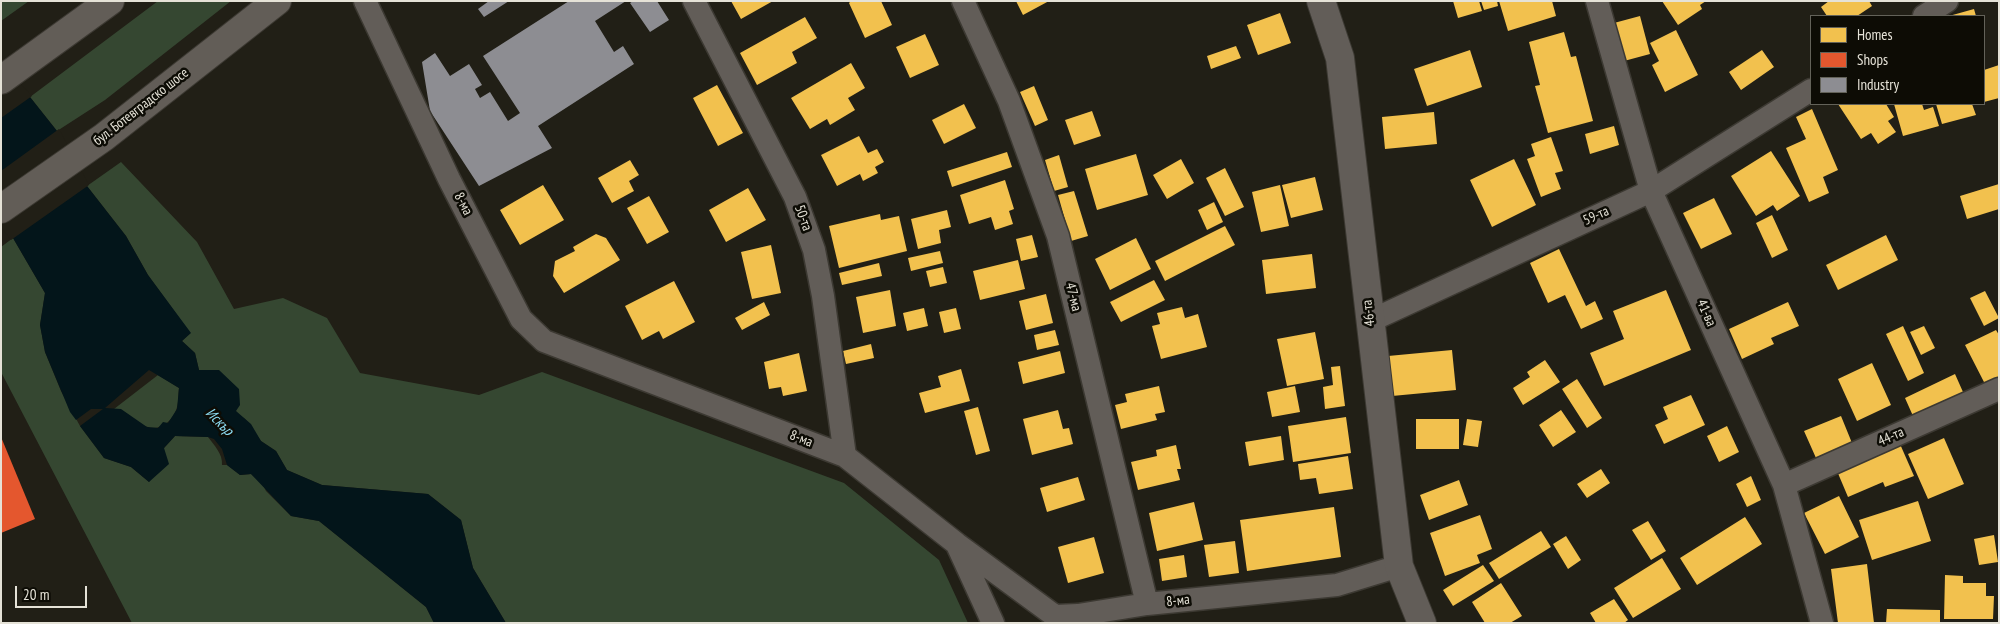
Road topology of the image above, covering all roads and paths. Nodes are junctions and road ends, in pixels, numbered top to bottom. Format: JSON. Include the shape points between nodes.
{"nodes":[{"id":1,"x":110,"y":1,"type":"edge"},
{"id":2,"x":277,"y":1,"type":"edge"},
{"id":3,"x":694,"y":1,"type":"edge"},
{"id":4,"x":963,"y":1,"type":"edge"},
{"id":5,"x":1321,"y":1,"type":"edge"},
{"id":6,"x":1597,"y":1,"type":"edge"},
{"id":7,"x":1947,"y":1,"type":"edge"},
{"id":8,"x":369,"y":3,"type":"edge"},
{"id":9,"x":1926,"y":15,"type":"edge"},
{"id":10,"x":1,"y":80,"type":"edge"},
{"id":11,"x":1810,"y":91,"type":"edge"},
{"id":12,"x":1650,"y":191,"type":"junction"},
{"id":13,"x":1,"y":209,"type":"edge"},
{"id":14,"x":1370,"y":321,"type":"junction"},
{"id":15,"x":1999,"y":389,"type":"edge"},
{"id":16,"x":845,"y":456,"type":"junction"},
{"id":17,"x":1784,"y":484,"type":"junction"},
{"id":18,"x":957,"y":544,"type":"junction"},
{"id":19,"x":1399,"y":566,"type":"junction"},
{"id":20,"x":1147,"y":604,"type":"junction"},
{"id":21,"x":1050,"y":619,"type":"edge"},
{"id":22,"x":993,"y":623,"type":"edge"},
{"id":23,"x":1422,"y":623,"type":"edge"},
{"id":24,"x":1822,"y":623,"type":"edge"}],
"edges":[{"from":1,"to":10,"type":"main road"},
{"from":2,"to":13,"type":"main road","name":"бул. Ботевградско шосе","via":[[104,137]]},
{"from":3,"to":16,"type":"street","name":"50-та","via":[[795,197],[814,250]]},
{"from":4,"to":20,"type":"street","name":"47-ма","via":[[1009,101],[1058,236]]},
{"from":5,"to":14,"type":"street","name":"46-та","via":[[1340,58]]},
{"from":6,"to":12,"type":"street","name":"41-ва"},
{"from":7,"to":9,"type":"street"},
{"from":8,"to":16,"type":"street","name":"8-ма","via":[[449,179],[521,319],[544,341]]},
{"from":11,"to":12,"type":"street","name":"59-та"},
{"from":12,"to":14,"type":"street","name":"59-та"},
{"from":12,"to":17,"type":"street","name":"41-ва"},
{"from":14,"to":19,"type":"street","name":"46-та"},
{"from":15,"to":17,"type":"street","name":"44-та"},
{"from":16,"to":18,"type":"street","name":"8-ма"},
{"from":17,"to":24,"type":"street","name":"41-ва"},
{"from":18,"to":21,"type":"street","name":"8-ма"},
{"from":18,"to":22,"type":"street"},
{"from":19,"to":20,"type":"street","name":"8-ма","via":[[1337,585]]},
{"from":19,"to":23,"type":"street","name":"46-та"},
{"from":20,"to":21,"type":"street","name":"8-ма"}]}
